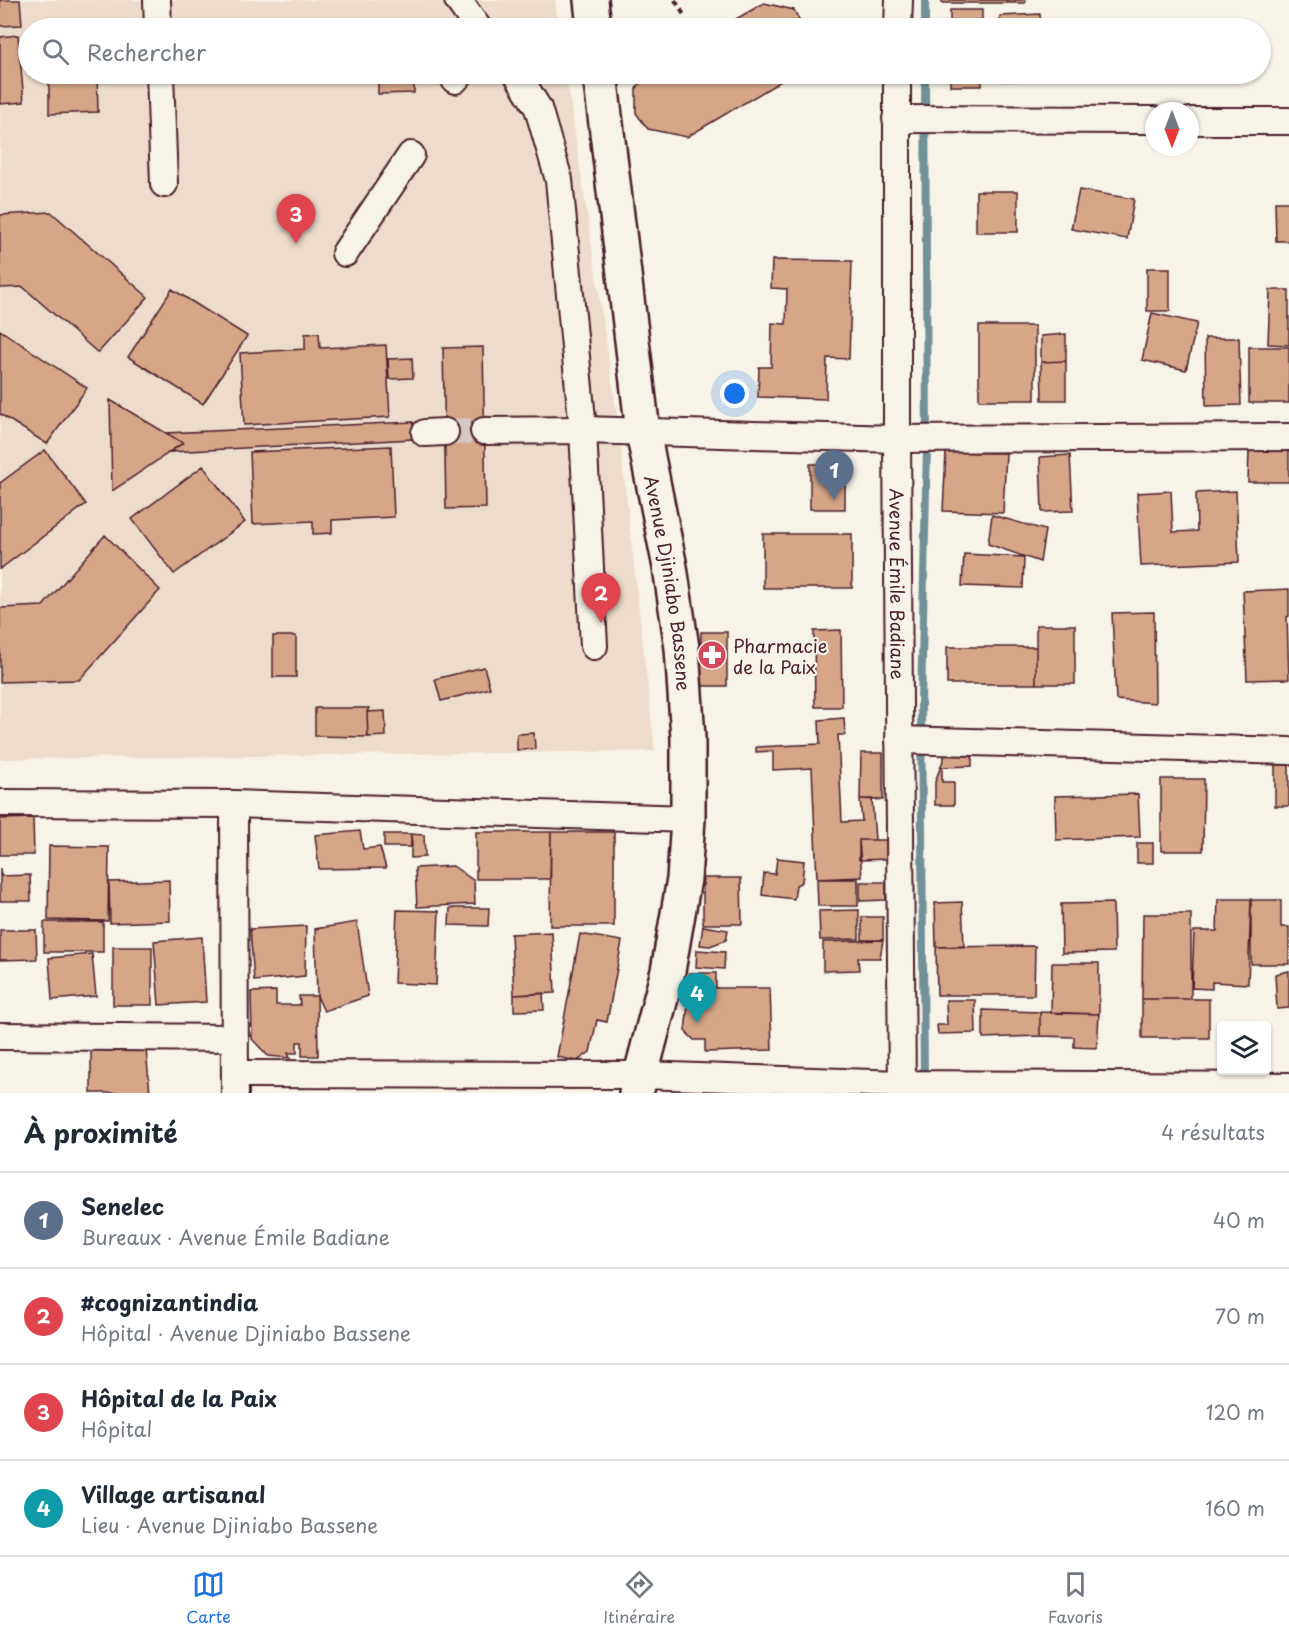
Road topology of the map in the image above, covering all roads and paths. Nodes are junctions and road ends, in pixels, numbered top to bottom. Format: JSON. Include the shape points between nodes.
{"nodes":[{"id":1,"x":157,"y":0,"type":"edge"},
{"id":2,"x":458,"y":0,"type":"edge"},
{"id":3,"x":591,"y":0,"type":"edge"},
{"id":4,"x":675,"y":0,"type":"edge"},
{"id":5,"x":899,"y":0,"type":"edge"},
{"id":6,"x":684,"y":15,"type":"dead end"},
{"id":7,"x":158,"y":18,"type":"edge"},
{"id":8,"x":471,"y":18,"type":"edge"},
{"id":9,"x":593,"y":18,"type":"edge"},
{"id":10,"x":898,"y":18,"type":"edge"},
{"id":11,"x":160,"y":84,"type":"edge"},
{"id":12,"x":524,"y":84,"type":"edge"},
{"id":13,"x":601,"y":84,"type":"edge"},
{"id":14,"x":897,"y":84,"type":"edge"},
{"id":15,"x":896,"y":119,"type":"junction"},
{"id":16,"x":1145,"y":120,"type":"edge"},
{"id":17,"x":1199,"y":121,"type":"edge"},
{"id":18,"x":1289,"y":121,"type":"edge"},
{"id":19,"x":411,"y":155,"type":"dead end"},
{"id":20,"x":164,"y":184,"type":"dead end"},
{"id":21,"x":345,"y":253,"type":"dead end"},
{"id":22,"x":583,"y":430,"type":"junction"},
{"id":23,"x":484,"y":431,"type":"tunnel mouth"},
{"id":24,"x":643,"y":432,"type":"junction"},
{"id":25,"x":1289,"y":437,"type":"edge"},
{"id":26,"x":897,"y":439,"type":"junction"},
{"id":27,"x":594,"y":646,"type":"dead end"},
{"id":28,"x":899,"y":740,"type":"junction"},
{"id":29,"x":1289,"y":751,"type":"edge"},
{"id":30,"x":0,"y":803,"type":"edge"},
{"id":31,"x":234,"y":804,"type":"junction"},
{"id":32,"x":688,"y":819,"type":"junction"},
{"id":33,"x":0,"y":1036,"type":"edge"},
{"id":34,"x":235,"y":1038,"type":"junction"},
{"id":35,"x":235,"y":1083,"type":"edge"},
{"id":36,"x":639,"y":1084,"type":"edge"},
{"id":37,"x":1289,"y":1086,"type":"edge"},
{"id":38,"x":902,"y":1089,"type":"edge"}],
"edges":[{"from":1,"to":7,"type":"street"},
{"from":2,"to":8,"type":"street"},
{"from":3,"to":9,"type":"main road"},
{"from":4,"to":6,"type":"path"},
{"from":5,"to":10,"type":"street"},
{"from":11,"to":20,"type":"street"},
{"from":12,"to":22,"type":"street","via":[[538,108],[559,180]]},
{"from":13,"to":24,"type":"main road","name":"Avenue Djiniabo Bassene"},
{"from":14,"to":15,"type":"street","name":"Avenue Émile Badiane"},
{"from":15,"to":16,"type":"street"},
{"from":15,"to":26,"type":"street","name":"Avenue Émile Badiane"},
{"from":17,"to":18,"type":"street"},
{"from":19,"to":21,"type":"street"},
{"from":22,"to":23,"type":"street"},
{"from":22,"to":24,"type":"street"},
{"from":22,"to":27,"type":"street"},
{"from":24,"to":26,"type":"street"},
{"from":24,"to":32,"type":"main road","name":"Avenue Djiniabo Bassene","via":[[670,567],[681,648],[688,738]]},
{"from":25,"to":26,"type":"street"},
{"from":26,"to":28,"type":"street","name":"Avenue Émile Badiane"},
{"from":28,"to":29,"type":"street"},
{"from":28,"to":38,"type":"street","name":"Avenue Émile Badiane"},
{"from":30,"to":31,"type":"street"},
{"from":31,"to":32,"type":"street"},
{"from":31,"to":34,"type":"street"},
{"from":32,"to":36,"type":"main road","name":"Avenue Djiniabo Bassene","via":[[684,879],[668,971]]},
{"from":33,"to":34,"type":"street"},
{"from":34,"to":35,"type":"street"},
{"from":35,"to":36,"type":"street"},
{"from":36,"to":38,"type":"street"},
{"from":37,"to":38,"type":"street"}]}
